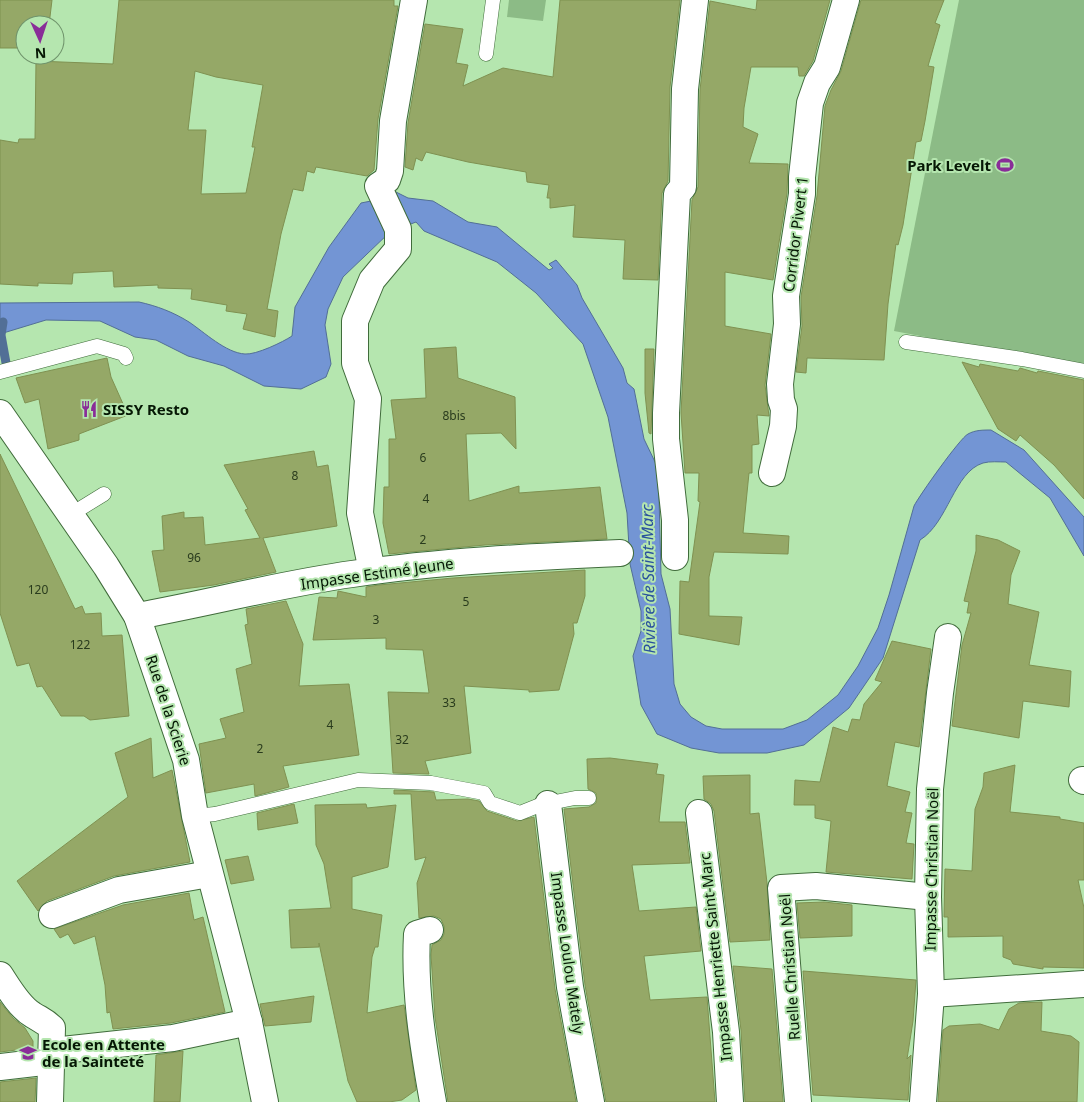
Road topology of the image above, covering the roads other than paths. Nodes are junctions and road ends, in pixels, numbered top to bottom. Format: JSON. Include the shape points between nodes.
{"nodes":[{"id":1,"x":414,"y":0,"type":"edge"},
{"id":2,"x":493,"y":0,"type":"edge"},
{"id":3,"x":695,"y":0,"type":"edge"},
{"id":4,"x":846,"y":0,"type":"edge"},
{"id":5,"x":486,"y":54,"type":"dead end"},
{"id":6,"x":906,"y":342,"type":"dead end"},
{"id":7,"x":126,"y":358,"type":"dead end"},
{"id":8,"x":1084,"y":371,"type":"edge"},
{"id":9,"x":0,"y":372,"type":"edge"},
{"id":10,"x":1,"y":416,"type":"edge"},
{"id":11,"x":772,"y":473,"type":"dead end"},
{"id":12,"x":104,"y":494,"type":"dead end"},
{"id":13,"x":70,"y":515,"type":"junction"},
{"id":14,"x":620,"y":553,"type":"dead end"},
{"id":15,"x":675,"y":557,"type":"dead end"},
{"id":16,"x":372,"y":571,"type":"junction"},
{"id":17,"x":137,"y":616,"type":"junction"},
{"id":18,"x":948,"y":637,"type":"dead end"},
{"id":19,"x":589,"y":798,"type":"dead end"},
{"id":20,"x":548,"y":804,"type":"junction"},
{"id":21,"x":699,"y":813,"type":"dead end"},
{"id":22,"x":195,"y":816,"type":"junction"},
{"id":23,"x":209,"y":874,"type":"junction"},
{"id":24,"x":928,"y":897,"type":"junction"},
{"id":25,"x":52,"y":915,"type":"dead end"},
{"id":26,"x":430,"y":930,"type":"dead end"},
{"id":27,"x":0,"y":975,"type":"edge"},
{"id":28,"x":1084,"y":984,"type":"edge"},
{"id":29,"x":931,"y":994,"type":"junction"},
{"id":30,"x":248,"y":1022,"type":"junction"},
{"id":31,"x":52,"y":1056,"type":"junction"},
{"id":32,"x":0,"y":1067,"type":"edge"},
{"id":33,"x":50,"y":1102,"type":"edge"},
{"id":34,"x":265,"y":1102,"type":"edge"},
{"id":35,"x":433,"y":1102,"type":"edge"},
{"id":36,"x":591,"y":1102,"type":"edge"},
{"id":37,"x":730,"y":1102,"type":"edge"},
{"id":38,"x":798,"y":1102,"type":"edge"},
{"id":39,"x":923,"y":1102,"type":"edge"}],
"edges":[{"from":1,"to":16,"type":"street","via":[[394,121],[390,170],[387,180],[378,186],[398,229],[398,249],[372,280],[355,321],[355,363],[368,399],[360,513]]},
{"from":2,"to":5,"type":"lane"},
{"from":3,"to":15,"type":"street","via":[[685,89],[683,188],[678,194],[669,328],[666,439],[674,511]]},
{"from":4,"to":11,"type":"street","name":"Corridor Pivert 1","via":[[827,68],[810,103],[800,213],[786,296],[787,324],[780,384],[783,426]]},
{"from":6,"to":8,"type":"lane"},
{"from":7,"to":9,"type":"lane","via":[[124,354],[97,346]]},
{"from":10,"to":13,"type":"street","name":"Rue de la Scierie"},
{"from":12,"to":13,"type":"lane"},
{"from":13,"to":17,"type":"street","name":"Rue de la Scierie"},
{"from":14,"to":16,"type":"street","name":"Impasse Estimé Jeune","via":[[465,561]]},
{"from":16,"to":17,"type":"street","name":"Impasse Estimé Jeune"},
{"from":17,"to":22,"type":"street","name":"Rue de la Scierie","via":[[186,760]]},
{"from":18,"to":24,"type":"street","name":"Impasse Christian Noël","via":[[930,789]]},
{"from":19,"to":20,"type":"lane"},
{"from":20,"to":22,"type":"lane","via":[[520,813],[490,803],[484,793],[431,783],[358,780]]},
{"from":20,"to":36,"type":"street","name":"Impasse Loulou Mately","via":[[570,987]]},
{"from":21,"to":37,"type":"street","name":"Impasse Henriette Saint-Marc","via":[[726,1032]]},
{"from":22,"to":23,"type":"street","name":"Rue de la Scierie"},
{"from":23,"to":25,"type":"street","via":[[119,890]]},
{"from":23,"to":30,"type":"street","name":"Rue de la Scierie"},
{"from":24,"to":29,"type":"street","name":"Impasse Christian Noël"},
{"from":24,"to":38,"type":"street","name":"Ruelle Christian Noël","via":[[816,886],[781,888]]},
{"from":26,"to":35,"type":"street","via":[[418,934],[416,960],[419,1024]]},
{"from":27,"to":31,"type":"street","via":[[32,1015],[44,1018],[52,1028]]},
{"from":28,"to":29,"type":"street"},
{"from":29,"to":39,"type":"street","name":"Impasse Christian Noël"},
{"from":30,"to":31,"type":"street","via":[[173,1038]]},
{"from":30,"to":34,"type":"street","name":"Rue de la Scierie"},
{"from":31,"to":32,"type":"street"},
{"from":31,"to":33,"type":"street"}]}
